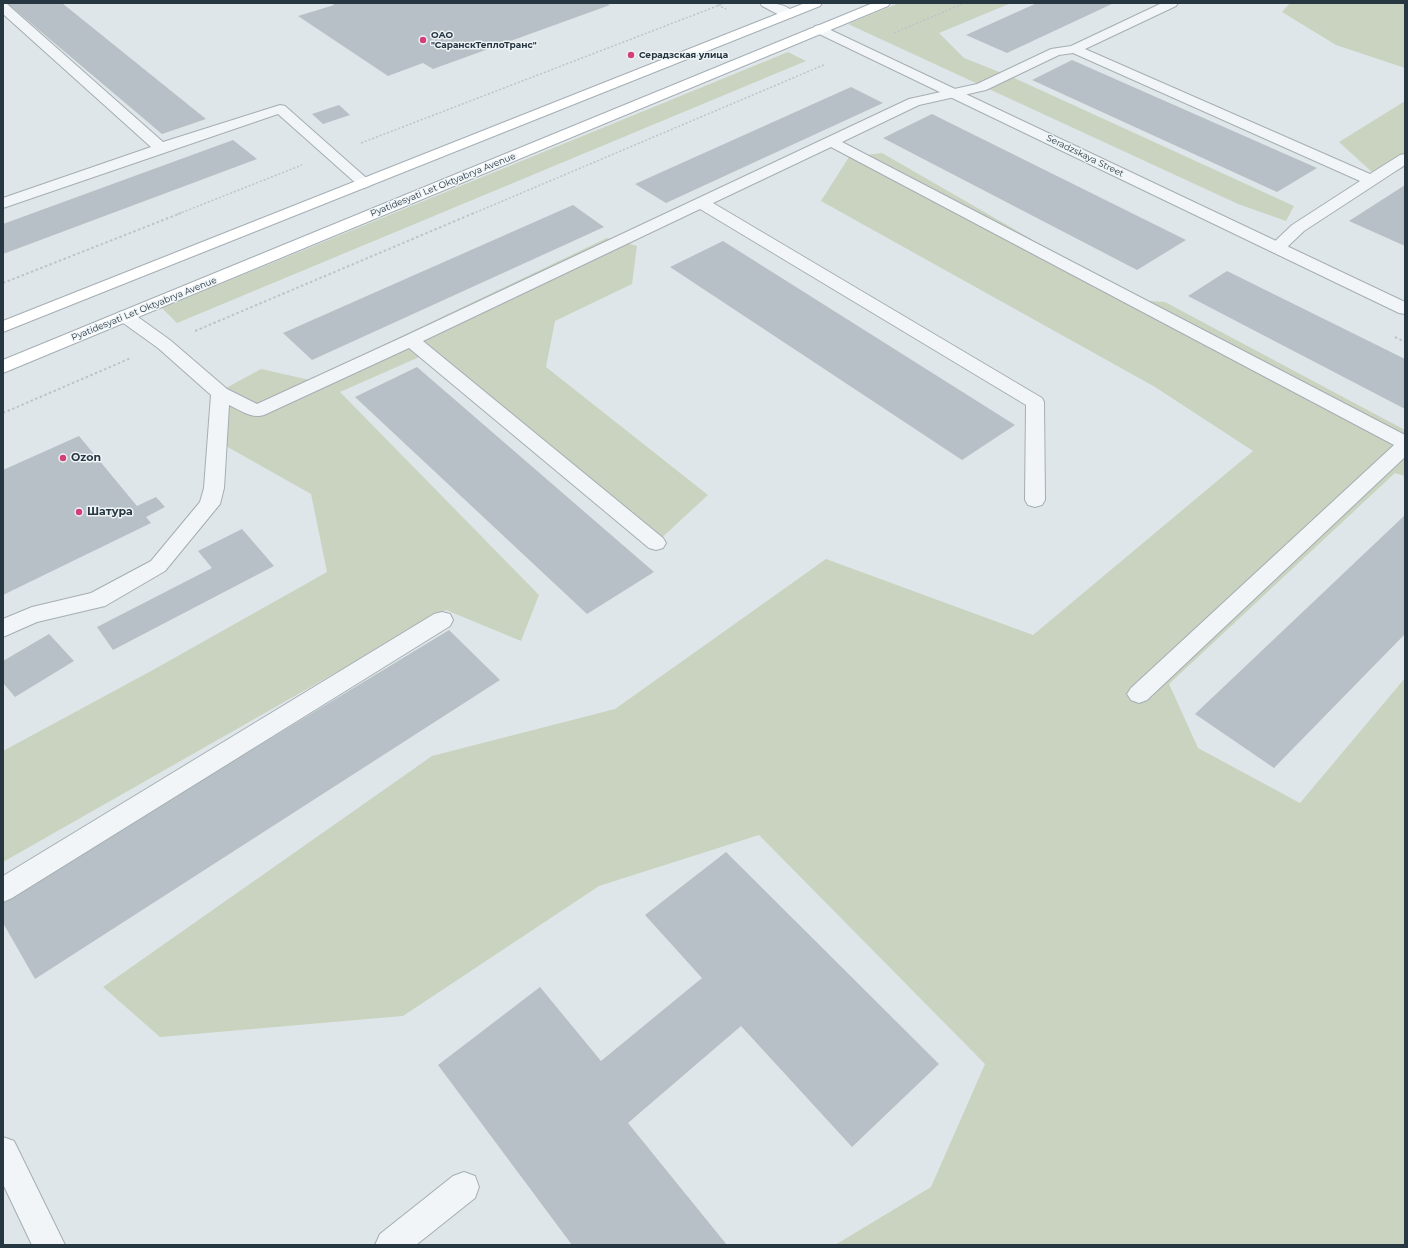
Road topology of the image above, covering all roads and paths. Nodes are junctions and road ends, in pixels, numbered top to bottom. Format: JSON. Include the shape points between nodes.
{"nodes":[{"id":1,"x":725,"y":3,"type":"edge"},
{"id":2,"x":766,"y":3,"type":"edge"},
{"id":3,"x":816,"y":3,"type":"edge"},
{"id":4,"x":884,"y":3,"type":"edge"},
{"id":5,"x":965,"y":3,"type":"edge"},
{"id":6,"x":1172,"y":3,"type":"edge"},
{"id":7,"x":3,"y":7,"type":"edge"},
{"id":8,"x":805,"y":22,"type":"junction"},
{"id":9,"x":861,"y":49,"type":"junction"},
{"id":10,"x":1074,"y":49,"type":"junction"},
{"id":11,"x":953,"y":93,"type":"junction"},
{"id":12,"x":832,"y":142,"type":"junction"},
{"id":13,"x":161,"y":148,"type":"junction"},
{"id":14,"x":331,"y":154,"type":"junction"},
{"id":15,"x":1405,"y":158,"type":"edge"},
{"id":16,"x":1371,"y":180,"type":"junction"},
{"id":17,"x":364,"y":183,"type":"junction"},
{"id":18,"x":701,"y":203,"type":"junction"},
{"id":19,"x":3,"y":204,"type":"edge"},
{"id":20,"x":1277,"y":248,"type":"junction"},
{"id":21,"x":3,"y":282,"type":"edge"},
{"id":22,"x":1405,"y":309,"type":"edge"},
{"id":23,"x":125,"y":316,"type":"junction"},
{"id":24,"x":3,"y":327,"type":"edge"},
{"id":25,"x":411,"y":340,"type":"junction"},
{"id":26,"x":164,"y":344,"type":"junction"},
{"id":27,"x":3,"y":367,"type":"edge"},
{"id":28,"x":220,"y":393,"type":"junction"},
{"id":29,"x":3,"y":413,"type":"edge"},
{"id":30,"x":1405,"y":442,"type":"edge"},
{"id":31,"x":1405,"y":446,"type":"edge"},
{"id":32,"x":1035,"y":500,"type":"dead end"},
{"id":33,"x":656,"y":543,"type":"dead end"},
{"id":34,"x":442,"y":620,"type":"dead end"},
{"id":35,"x":3,"y":629,"type":"edge"},
{"id":36,"x":1138,"y":694,"type":"dead end"},
{"id":37,"x":3,"y":890,"type":"edge"},
{"id":38,"x":3,"y":1152,"type":"edge"},
{"id":39,"x":464,"y":1187,"type":"dead end"},
{"id":40,"x":42,"y":1242,"type":"edge"},
{"id":41,"x":391,"y":1245,"type":"edge"}],
"edges":[{"from":1,"to":14,"type":"path"},
{"from":2,"to":8,"type":"street","name":"Seradzskaya Street"},
{"from":3,"to":8,"type":"main road","name":"Pyatidesyati Let Oktyabrya Avenue"},
{"from":4,"to":8,"type":"main road","name":"Pyatidesyati Let Oktyabrya Avenue"},
{"from":5,"to":9,"type":"path"},
{"from":6,"to":10,"type":"street"},
{"from":7,"to":13,"type":"street"},
{"from":8,"to":9,"type":"street","name":"Seradzskaya Street"},
{"from":8,"to":17,"type":"main road","name":"Pyatidesyati Let Oktyabrya Avenue"},
{"from":8,"to":23,"type":"main road","name":"Pyatidesyati Let Oktyabrya Avenue"},
{"from":9,"to":11,"type":"street","name":"Seradzskaya Street"},
{"from":9,"to":26,"type":"path"},
{"from":10,"to":11,"type":"street","via":[[1056,52],[981,87]]},
{"from":10,"to":16,"type":"street"},
{"from":11,"to":12,"type":"street","via":[[917,101]]},
{"from":11,"to":20,"type":"street","name":"Seradzskaya Street"},
{"from":12,"to":18,"type":"street"},
{"from":12,"to":30,"type":"street"},
{"from":13,"to":14,"type":"street","via":[[280,109]]},
{"from":13,"to":19,"type":"street"},
{"from":14,"to":17,"type":"street"},
{"from":14,"to":21,"type":"path"},
{"from":15,"to":16,"type":"street"},
{"from":16,"to":20,"type":"street","via":[[1298,228]]},
{"from":17,"to":24,"type":"main road","name":"Pyatidesyati Let Oktyabrya Avenue"},
{"from":18,"to":25,"type":"street"},
{"from":18,"to":32,"type":"street","via":[[1035,402]]},
{"from":20,"to":22,"type":"street","name":"Seradzskaya Street"},
{"from":23,"to":26,"type":"street"},
{"from":23,"to":27,"type":"main road","name":"Pyatidesyati Let Oktyabrya Avenue"},
{"from":25,"to":28,"type":"street","via":[[257,411]]},
{"from":25,"to":33,"type":"street"},
{"from":26,"to":28,"type":"street"},
{"from":26,"to":29,"type":"path"},
{"from":28,"to":35,"type":"street","via":[[214,488],[210,504],[158,566],[97,600],[32,615]]},
{"from":31,"to":36,"type":"street"},
{"from":34,"to":37,"type":"street"},
{"from":38,"to":40,"type":"street"},
{"from":39,"to":41,"type":"street"}]}
